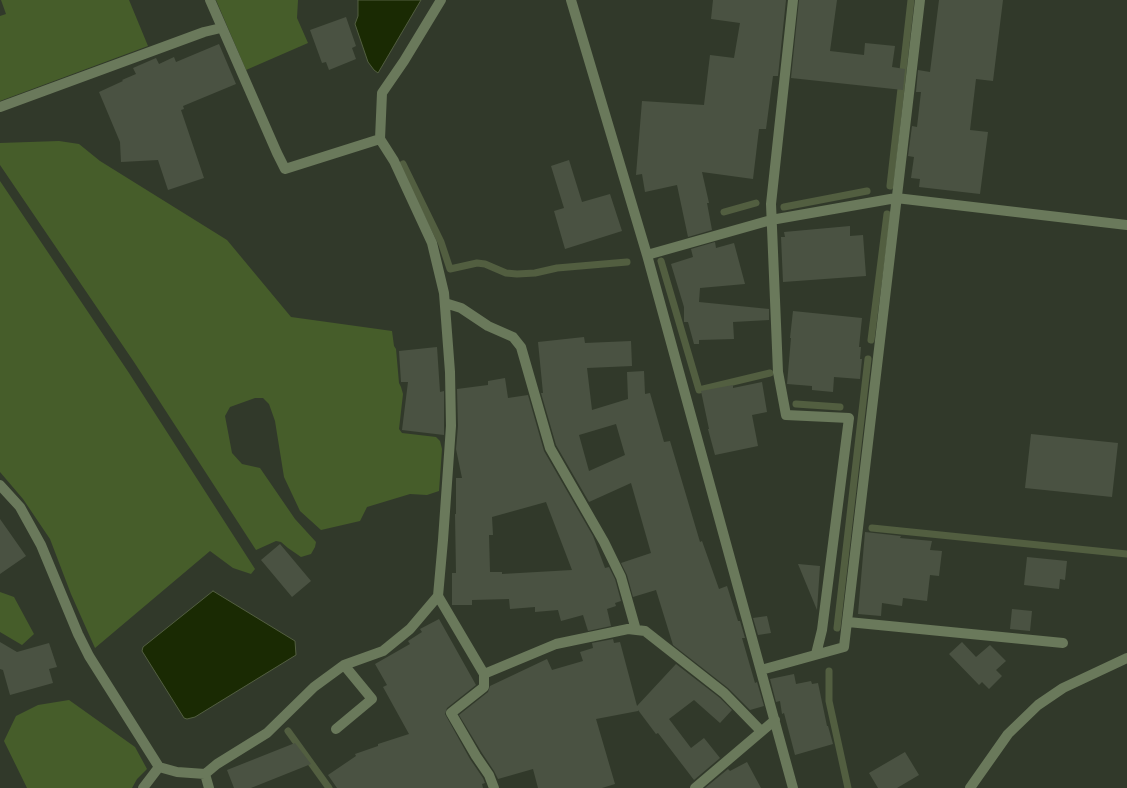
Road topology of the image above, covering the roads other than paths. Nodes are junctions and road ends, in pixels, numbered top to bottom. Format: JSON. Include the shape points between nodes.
{"nodes":[{"id":1,"x":210,"y":0,"type":"edge"},
{"id":2,"x":441,"y":0,"type":"edge"},
{"id":3,"x":571,"y":0,"type":"edge"},
{"id":4,"x":793,"y":0,"type":"edge"},
{"id":5,"x":920,"y":0,"type":"edge"},
{"id":6,"x":221,"y":28,"type":"junction"},
{"id":7,"x":0,"y":107,"type":"edge"},
{"id":8,"x":380,"y":139,"type":"junction"},
{"id":9,"x":896,"y":198,"type":"junction"},
{"id":10,"x":771,"y":220,"type":"junction"},
{"id":11,"x":1127,"y":225,"type":"edge"},
{"id":12,"x":647,"y":255,"type":"junction"},
{"id":13,"x":445,"y":303,"type":"junction"},
{"id":14,"x":0,"y":484,"type":"edge"},
{"id":15,"x":438,"y":596,"type":"junction"},
{"id":16,"x":848,"y":622,"type":"junction"},
{"id":17,"x":636,"y":630,"type":"junction"},
{"id":18,"x":1063,"y":643,"type":"dead end"},
{"id":19,"x":816,"y":654,"type":"junction"},
{"id":20,"x":1127,"y":658,"type":"edge"},
{"id":21,"x":344,"y":665,"type":"junction"},
{"id":22,"x":761,"y":670,"type":"junction"},
{"id":23,"x":484,"y":674,"type":"junction"},
{"id":24,"x":775,"y":720,"type":"junction"},
{"id":25,"x":336,"y":728,"type":"dead end"},
{"id":26,"x":761,"y":731,"type":"junction"},
{"id":27,"x":159,"y":767,"type":"junction"},
{"id":28,"x":205,"y":774,"type":"junction"},
{"id":29,"x":143,"y":788,"type":"edge"},
{"id":30,"x":209,"y":788,"type":"edge"},
{"id":31,"x":494,"y":788,"type":"edge"},
{"id":32,"x":694,"y":788,"type":"edge"},
{"id":33,"x":794,"y":788,"type":"edge"},
{"id":34,"x":970,"y":788,"type":"edge"}],
"edges":[{"from":1,"to":6,"type":"street"},
{"from":2,"to":8,"type":"street","via":[[382,93]]},
{"from":3,"to":12,"type":"street"},
{"from":4,"to":10,"type":"street"},
{"from":5,"to":9,"type":"street"},
{"from":6,"to":7,"type":"street"},
{"from":6,"to":8,"type":"street","via":[[285,169]]},
{"from":8,"to":13,"type":"street","via":[[394,161],[432,243]]},
{"from":9,"to":10,"type":"street"},
{"from":9,"to":11,"type":"street"},
{"from":9,"to":16,"type":"street"},
{"from":10,"to":12,"type":"street"},
{"from":10,"to":19,"type":"street","via":[[778,372],[786,415],[849,418],[822,630]]},
{"from":12,"to":22,"type":"street"},
{"from":13,"to":15,"type":"street","via":[[451,426]]},
{"from":13,"to":17,"type":"street","via":[[461,308],[488,326],[513,337],[521,347],[550,448],[618,570]]},
{"from":14,"to":27,"type":"street","via":[[20,507],[41,545],[89,656]]},
{"from":15,"to":21,"type":"street","via":[[410,629],[383,651]]},
{"from":15,"to":23,"type":"street"},
{"from":16,"to":18,"type":"street"},
{"from":16,"to":19,"type":"street","via":[[844,647]]},
{"from":17,"to":23,"type":"street","via":[[556,644]]},
{"from":17,"to":26,"type":"street","via":[[645,631],[724,693]]},
{"from":19,"to":22,"type":"street"},
{"from":20,"to":34,"type":"street","via":[[1063,688],[1038,705],[1008,734]]},
{"from":21,"to":25,"type":"street","via":[[372,699]]},
{"from":21,"to":28,"type":"street","via":[[314,687],[267,733],[216,764]]},
{"from":22,"to":24,"type":"street"},
{"from":23,"to":31,"type":"street","via":[[484,688],[451,713],[489,775]]},
{"from":24,"to":26,"type":"street"},
{"from":24,"to":33,"type":"street"},
{"from":26,"to":32,"type":"street"},
{"from":27,"to":28,"type":"street","via":[[177,772]]},
{"from":27,"to":29,"type":"street"},
{"from":28,"to":30,"type":"street"}]}
